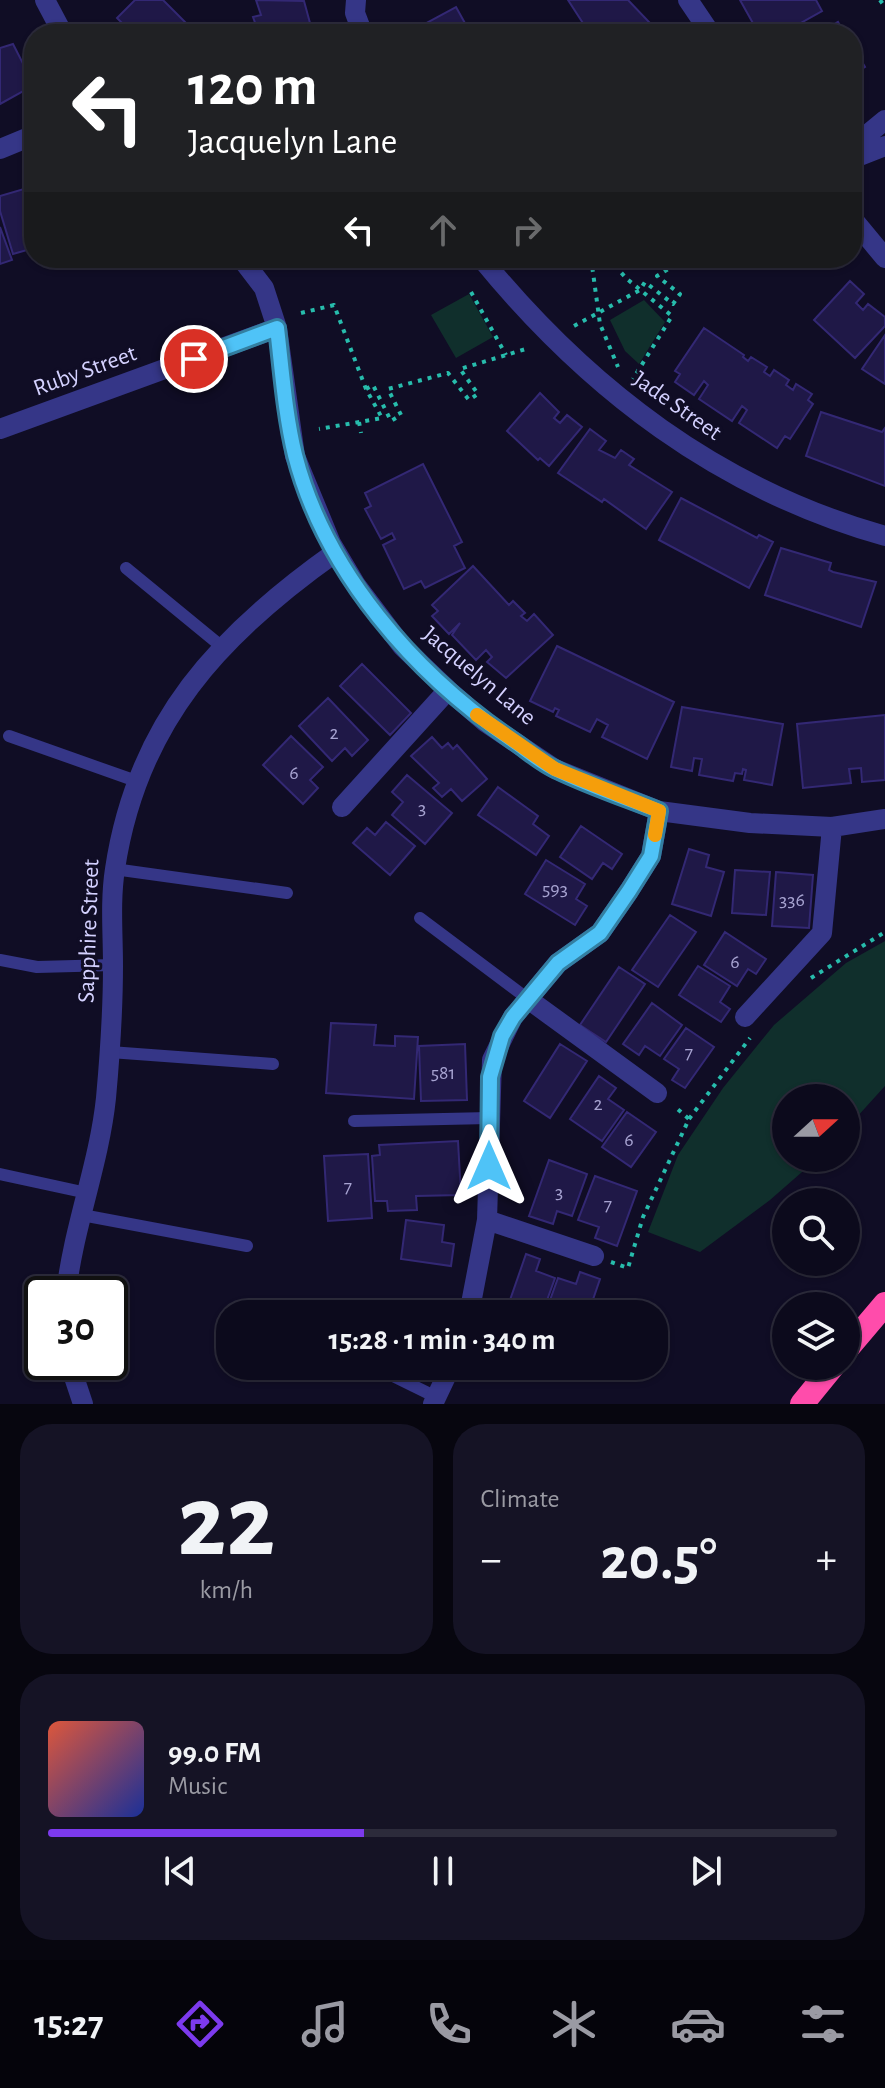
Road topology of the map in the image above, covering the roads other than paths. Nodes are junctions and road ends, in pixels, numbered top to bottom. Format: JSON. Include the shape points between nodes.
{"nodes":[{"id":1,"x":45,"y":0,"type":"edge"},
{"id":2,"x":356,"y":0,"type":"edge"},
{"id":3,"x":688,"y":0,"type":"edge"},
{"id":4,"x":58,"y":24,"type":"edge"},
{"id":5,"x":359,"y":24,"type":"edge"},
{"id":6,"x":704,"y":24,"type":"edge"},
{"id":7,"x":885,"y":120,"type":"edge"},
{"id":8,"x":24,"y":139,"type":"edge"},
{"id":9,"x":862,"y":143,"type":"edge"},
{"id":10,"x":885,"y":146,"type":"edge"},
{"id":11,"x":0,"y":149,"type":"edge"},
{"id":12,"x":862,"y":155,"type":"edge"},
{"id":13,"x":862,"y":230,"type":"edge"},
{"id":14,"x":885,"y":258,"type":"edge"},
{"id":15,"x":249,"y":268,"type":"edge"},
{"id":16,"x":489,"y":268,"type":"edge"},
{"id":17,"x":277,"y":328,"type":"junction"},
{"id":18,"x":0,"y":429,"type":"edge"},
{"id":19,"x":885,"y":536,"type":"edge"},
{"id":20,"x":336,"y":552,"type":"junction"},
{"id":21,"x":126,"y":568,"type":"dead end"},
{"id":22,"x":221,"y":646,"type":"junction"},
{"id":23,"x":448,"y":690,"type":"junction"},
{"id":24,"x":9,"y":736,"type":"dead end"},
{"id":25,"x":139,"y":782,"type":"junction"},
{"id":26,"x":342,"y":807,"type":"dead end"},
{"id":27,"x":659,"y":811,"type":"junction"},
{"id":28,"x":885,"y":819,"type":"edge"},
{"id":29,"x":832,"y":827,"type":"junction"},
{"id":30,"x":114,"y":869,"type":"junction"},
{"id":31,"x":287,"y":893,"type":"dead end"},
{"id":32,"x":420,"y":918,"type":"dead end"},
{"id":33,"x":0,"y":960,"type":"edge"},
{"id":34,"x":113,"y":965,"type":"junction"},
{"id":35,"x":528,"y":999,"type":"junction"},
{"id":36,"x":752,"y":1022,"type":"road end"},
{"id":37,"x":110,"y":1052,"type":"junction"},
{"id":38,"x":273,"y":1064,"type":"dead end"},
{"id":39,"x":657,"y":1093,"type":"road end"},
{"id":40,"x":489,"y":1118,"type":"junction"},
{"id":41,"x":354,"y":1121,"type":"dead end"},
{"id":42,"x":0,"y":1174,"type":"edge"},
{"id":43,"x":87,"y":1193,"type":"junction"},
{"id":44,"x":82,"y":1215,"type":"junction"},
{"id":45,"x":487,"y":1220,"type":"junction"},
{"id":46,"x":247,"y":1246,"type":"dead end"},
{"id":47,"x":594,"y":1256,"type":"road end"},
{"id":48,"x":70,"y":1276,"type":"edge"},
{"id":49,"x":472,"y":1300,"type":"edge"},
{"id":50,"x":885,"y":1304,"type":"edge"},
{"id":51,"x":860,"y":1333,"type":"edge"},
{"id":52,"x":75,"y":1380,"type":"edge"},
{"id":53,"x":399,"y":1380,"type":"edge"},
{"id":54,"x":444,"y":1380,"type":"edge"},
{"id":55,"x":822,"y":1380,"type":"edge"},
{"id":56,"x":435,"y":1400,"type":"edge"},
{"id":57,"x":83,"y":1404,"type":"edge"},
{"id":58,"x":802,"y":1404,"type":"edge"}],
"edges":[{"from":1,"to":4,"type":"street"},
{"from":2,"to":5,"type":"street"},
{"from":3,"to":6,"type":"street"},
{"from":7,"to":9,"type":"street"},
{"from":8,"to":11,"type":"street"},
{"from":10,"to":12,"type":"street"},
{"from":13,"to":14,"type":"street"},
{"from":15,"to":17,"type":"street","name":"Jacquelyn Lane","via":[[264,288]]},
{"from":16,"to":19,"type":"street","name":"Jade Street","via":[[576,363],[647,421],[726,471],[823,519]]},
{"from":17,"to":18,"type":"street","name":"Ruby Street"},
{"from":17,"to":20,"type":"street","name":"Jacquelyn Lane","via":[[295,456]]},
{"from":20,"to":22,"type":"street","name":"Sapphire Street","via":[[268,600]]},
{"from":20,"to":23,"type":"street","name":"Jacquelyn Lane","via":[[402,646]]},
{"from":21,"to":22,"type":"lane"},
{"from":22,"to":25,"type":"street","name":"Sapphire Street","via":[[162,729]]},
{"from":23,"to":26,"type":"street"},
{"from":23,"to":27,"type":"street","name":"Jacquelyn Lane","via":[[555,769]]},
{"from":24,"to":25,"type":"lane"},
{"from":25,"to":30,"type":"street","name":"Sapphire Street"},
{"from":27,"to":29,"type":"street","name":"Jacquelyn Lane"},
{"from":27,"to":35,"type":"street","via":[[651,856],[600,933],[558,963]]},
{"from":28,"to":29,"type":"street","name":"Jacquelyn Lane"},
{"from":29,"to":36,"type":"street","via":[[822,933]]},
{"from":30,"to":31,"type":"lane"},
{"from":30,"to":34,"type":"street","name":"Sapphire Street"},
{"from":32,"to":35,"type":"lane"},
{"from":33,"to":34,"type":"lane","via":[[37,967]]},
{"from":34,"to":37,"type":"street","name":"Sapphire Street"},
{"from":35,"to":39,"type":"street"},
{"from":35,"to":40,"type":"street","via":[[492,1060]]},
{"from":37,"to":38,"type":"lane"},
{"from":37,"to":43,"type":"street","name":"Sapphire Street"},
{"from":40,"to":41,"type":"lane"},
{"from":40,"to":45,"type":"street"},
{"from":42,"to":43,"type":"lane"},
{"from":43,"to":44,"type":"street","name":"Sapphire Street"},
{"from":44,"to":46,"type":"lane"},
{"from":44,"to":48,"type":"street","name":"Sapphire Street"},
{"from":45,"to":47,"type":"street"},
{"from":45,"to":49,"type":"street"},
{"from":50,"to":51,"type":"highway"},
{"from":52,"to":57,"type":"street"},
{"from":53,"to":56,"type":"lane"},
{"from":54,"to":56,"type":"street"},
{"from":55,"to":58,"type":"highway"}]}
